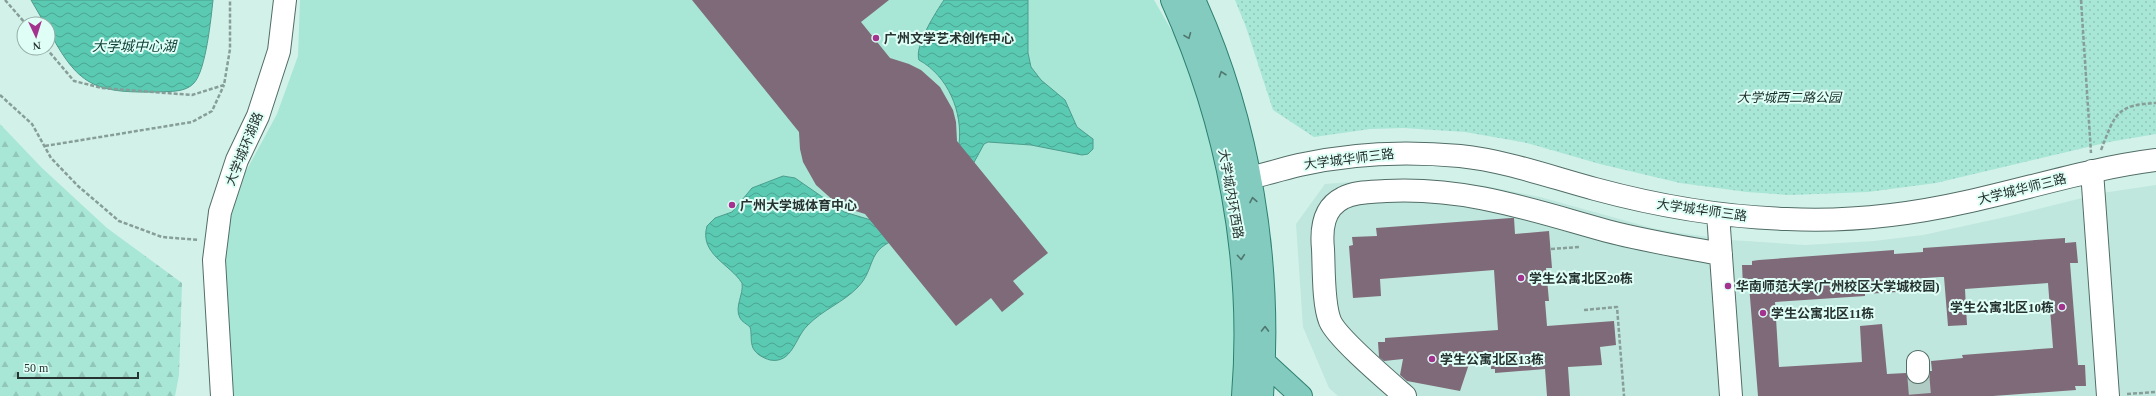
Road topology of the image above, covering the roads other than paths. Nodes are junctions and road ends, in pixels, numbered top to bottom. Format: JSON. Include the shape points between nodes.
{"nodes":[{"id":1,"x":285,"y":0,"type":"edge"},
{"id":2,"x":1172,"y":0,"type":"edge"},
{"id":3,"x":1194,"y":0,"type":"edge"},
{"id":4,"x":2156,"y":160,"type":"edge"},
{"id":5,"x":2092,"y":171,"type":"junction"},
{"id":6,"x":1250,"y":178,"type":"junction"},
{"id":7,"x":1718,"y":214,"type":"junction"},
{"id":8,"x":1721,"y":254,"type":"junction"},
{"id":9,"x":1254,"y":366,"type":"junction"},
{"id":10,"x":1266,"y":393,"type":"edge"},
{"id":11,"x":2116,"y":395,"type":"edge"},
{"id":12,"x":222,"y":396,"type":"edge"},
{"id":13,"x":1243,"y":396,"type":"edge"},
{"id":14,"x":1301,"y":396,"type":"edge"},
{"id":15,"x":1405,"y":396,"type":"edge"},
{"id":16,"x":1730,"y":396,"type":"edge"}],
"edges":[{"from":1,"to":12,"type":"street","name":"大学城环湖路","via":[[279,51],[258,116],[237,160],[220,212],[214,260]]},
{"from":2,"to":9,"type":"main road","name":"大学城内环西路","one_way":true,"via":[[1207,88],[1231,183],[1244,282],[1246,326]]},
{"from":6,"to":3,"type":"main road","name":"大学城内环西路","one_way":true,"via":[[1225,83]]},
{"from":4,"to":5,"type":"street","name":"大学城华师三路"},
{"from":5,"to":7,"type":"street","name":"大学城华师三路","via":[[1968,202],[1910,212],[1788,220]]},
{"from":5,"to":11,"type":"street"},
{"from":6,"to":7,"type":"street","name":"大学城华师三路","via":[[1299,165],[1372,154],[1462,156],[1520,167],[1635,199]]},
{"from":9,"to":6,"type":"main road","name":"大学城内环西路","one_way":true,"via":[[1266,326],[1262,267]]},
{"from":7,"to":8,"type":"street"},
{"from":8,"to":15,"type":"street","via":[[1640,239],[1516,205],[1469,195],[1397,191],[1344,197],[1330,209],[1322,228],[1328,316],[1337,331]]},
{"from":8,"to":16,"type":"street"},
{"from":9,"to":10,"type":"main road","name":"大学城内环西路"},
{"from":9,"to":13,"type":"main road","name":"大学城内环西路"},
{"from":9,"to":14,"type":"main road"}]}
